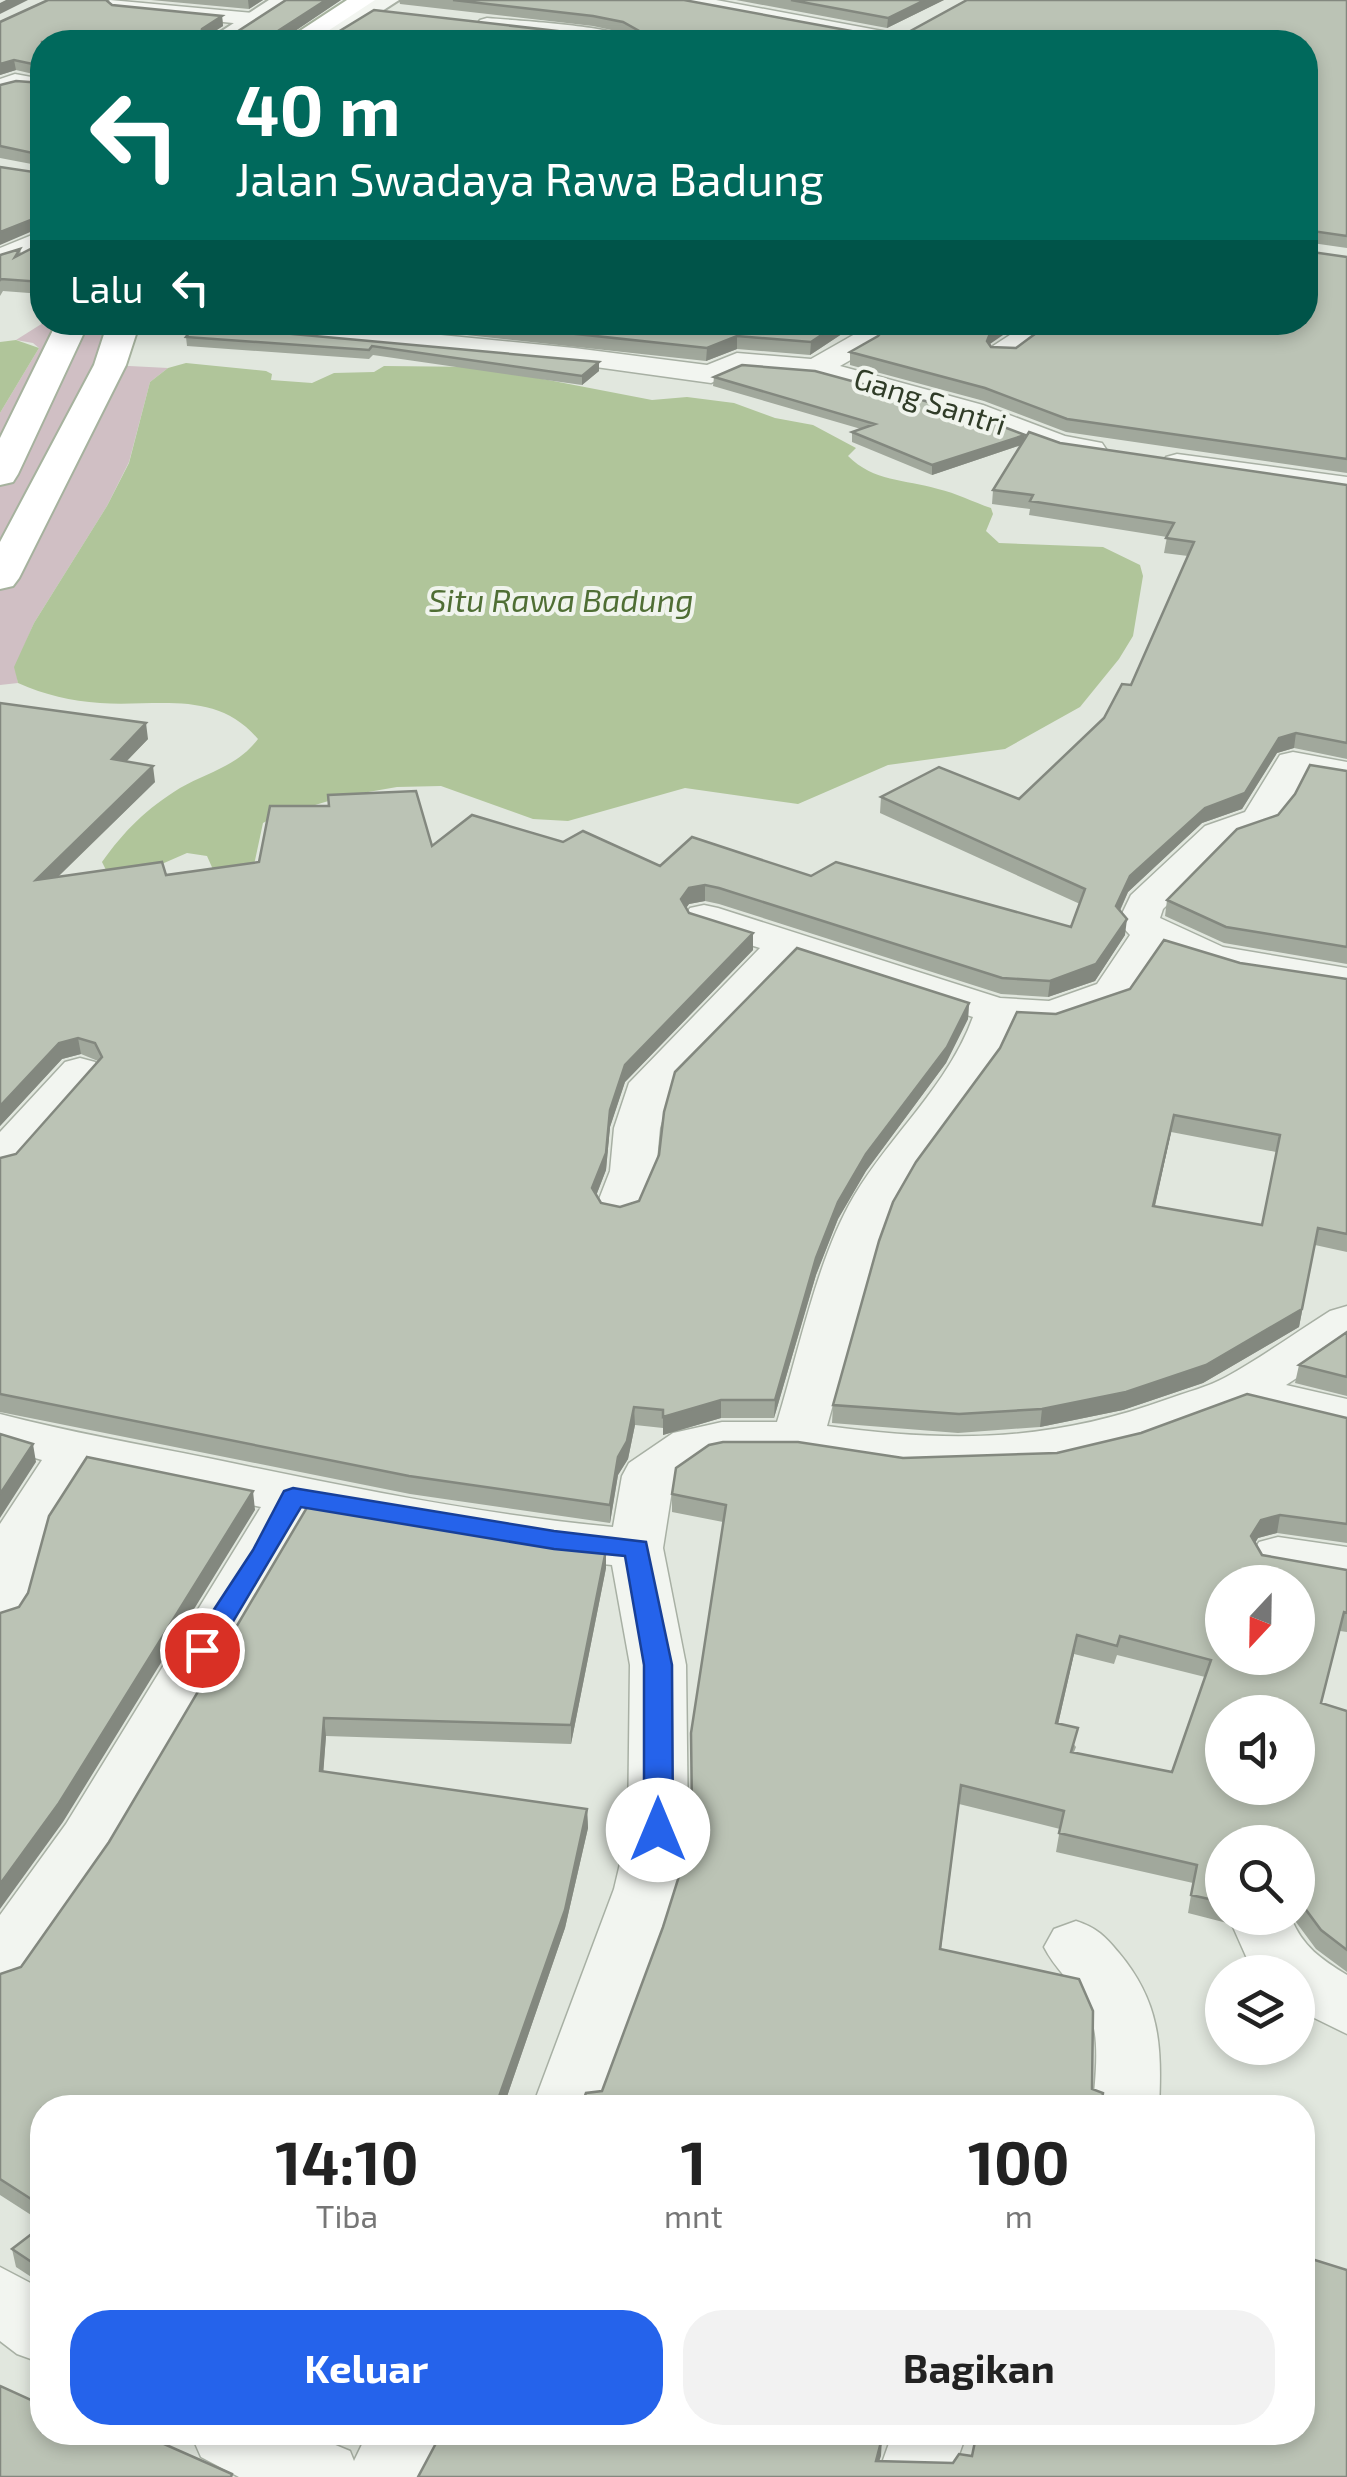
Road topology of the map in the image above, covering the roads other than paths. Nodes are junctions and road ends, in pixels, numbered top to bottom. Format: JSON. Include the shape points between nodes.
{"nodes":[{"id":1,"x":285,"y":0,"type":"edge"},
{"id":2,"x":683,"y":0,"type":"edge"},
{"id":3,"x":114,"y":5,"type":"edge"},
{"id":4,"x":380,"y":6,"type":"edge"},
{"id":5,"x":327,"y":9,"type":"edge"},
{"id":6,"x":456,"y":20,"type":"edge"},
{"id":7,"x":251,"y":30,"type":"edge"},
{"id":8,"x":257,"y":30,"type":"edge"},
{"id":9,"x":259,"y":30,"type":"edge"},
{"id":10,"x":307,"y":30,"type":"edge"},
{"id":11,"x":339,"y":30,"type":"edge"},
{"id":12,"x":555,"y":30,"type":"edge"},
{"id":13,"x":850,"y":30,"type":"edge"},
{"id":14,"x":30,"y":83,"type":"edge"},
{"id":15,"x":0,"y":87,"type":"edge"},
{"id":16,"x":30,"y":244,"type":"edge"},
{"id":17,"x":3,"y":255,"type":"edge"},
{"id":18,"x":67,"y":335,"type":"edge"},
{"id":19,"x":120,"y":335,"type":"edge"},
{"id":20,"x":375,"y":335,"type":"edge"},
{"id":21,"x":533,"y":335,"type":"edge"},
{"id":22,"x":870,"y":335,"type":"edge"},
{"id":23,"x":1029,"y":335,"type":"edge"},
{"id":24,"x":514,"y":350,"type":"junction"},
{"id":25,"x":1003,"y":352,"type":"edge"},
{"id":26,"x":816,"y":368,"type":"junction"},
{"id":27,"x":1114,"y":453,"type":"edge"},
{"id":28,"x":1152,"y":459,"type":"edge"},
{"id":29,"x":0,"y":474,"type":"edge"},
{"id":30,"x":1345,"y":482,"type":"edge"},
{"id":31,"x":0,"y":578,"type":"edge"},
{"id":32,"x":1347,"y":773,"type":"edge"},
{"id":33,"x":704,"y":917,"type":"edge"},
{"id":34,"x":1152,"y":933,"type":"junction"},
{"id":35,"x":787,"y":944,"type":"junction"},
{"id":36,"x":1347,"y":981,"type":"edge"},
{"id":37,"x":996,"y":1011,"type":"junction"},
{"id":38,"x":80,"y":1072,"type":"dead end"},
{"id":39,"x":0,"y":1159,"type":"edge"},
{"id":40,"x":619,"y":1208,"type":"edge"},
{"id":41,"x":1347,"y":1322,"type":"edge"},
{"id":42,"x":1241,"y":1390,"type":"junction"},
{"id":43,"x":1347,"y":1416,"type":"edge"},
{"id":44,"x":0,"y":1430,"type":"edge"},
{"id":45,"x":798,"y":1439,"type":"junction"},
{"id":46,"x":74,"y":1451,"type":"junction"},
{"id":47,"x":293,"y":1497,"type":"junction"},
{"id":48,"x":636,"y":1548,"type":"junction"},
{"id":49,"x":1278,"y":1556,"type":"edge"},
{"id":50,"x":1347,"y":1566,"type":"edge"},
{"id":51,"x":0,"y":1610,"type":"edge"},
{"id":52,"x":1076,"y":1947,"type":"dead end"},
{"id":53,"x":0,"y":1964,"type":"edge"},
{"id":54,"x":1315,"y":1987,"type":"edge"},
{"id":55,"x":1347,"y":2007,"type":"edge"},
{"id":56,"x":570,"y":2095,"type":"edge"},
{"id":57,"x":1127,"y":2095,"type":"edge"},
{"id":58,"x":0,"y":2300,"type":"edge"},
{"id":59,"x":30,"y":2321,"type":"edge"},
{"id":60,"x":252,"y":2445,"type":"edge"},
{"id":61,"x":401,"y":2445,"type":"edge"},
{"id":62,"x":925,"y":2445,"type":"edge"},
{"id":63,"x":324,"y":2477,"type":"edge"},
{"id":64,"x":385,"y":2477,"type":"edge"},
{"id":65,"x":914,"y":2477,"type":"edge"}],
"edges":[{"from":1,"to":8,"type":"street"},
{"from":2,"to":13,"type":"street"},
{"from":3,"to":7,"type":"street"},
{"from":4,"to":5,"type":"main road"},
{"from":4,"to":11,"type":"street"},
{"from":5,"to":9,"type":"main road"},
{"from":5,"to":10,"type":"main road"},
{"from":6,"to":12,"type":"street"},
{"from":14,"to":15,"type":"street"},
{"from":16,"to":17,"type":"street"},
{"from":18,"to":29,"type":"main road"},
{"from":19,"to":31,"type":"main road"},
{"from":20,"to":24,"type":"street","name":"Gang Santri"},
{"from":21,"to":24,"type":"street"},
{"from":22,"to":26,"type":"street"},
{"from":23,"to":25,"type":"street"},
{"from":24,"to":26,"type":"street","name":"Gang Santri","via":[[711,374],[737,361]]},
{"from":26,"to":27,"type":"street","name":"Gang Santri","via":[[973,411],[1060,444]]},
{"from":28,"to":30,"type":"street"},
{"from":32,"to":34,"type":"street","via":[[1293,763],[1260,820],[1219,834],[1146,904],[1138,922]]},
{"from":33,"to":35,"type":"street"},
{"from":34,"to":36,"type":"street","via":[[1182,947]]},
{"from":34,"to":37,"type":"street","via":[[1112,993],[1053,1014]]},
{"from":35,"to":37,"type":"street"},
{"from":35,"to":40,"type":"street","via":[[650,1083]]},
{"from":37,"to":45,"type":"street","via":[[988,1040],[959,1089],[904,1152],[848,1256]]},
{"from":38,"to":39,"type":"street"},
{"from":41,"to":42,"type":"street"},
{"from":42,"to":43,"type":"street"},
{"from":42,"to":45,"type":"street","via":[[1120,1436],[1055,1450],[902,1454]]},
{"from":44,"to":46,"type":"street"},
{"from":45,"to":48,"type":"street","via":[[692,1445],[648,1476]]},
{"from":46,"to":47,"type":"street"},
{"from":46,"to":51,"type":"street","via":[[22,1532]]},
{"from":47,"to":48,"type":"street"},
{"from":47,"to":53,"type":"street","via":[[88,1840]]},
{"from":48,"to":56,"type":"street","via":[[658,1665],[658,1830],[646,1889]]},
{"from":49,"to":50,"type":"street"},
{"from":52,"to":57,"type":"street","via":[[1118,1998],[1129,2056]]},
{"from":54,"to":55,"type":"street"},
{"from":58,"to":59,"type":"street"},
{"from":60,"to":63,"type":"street"},
{"from":61,"to":64,"type":"street"},
{"from":62,"to":65,"type":"street"}]}
